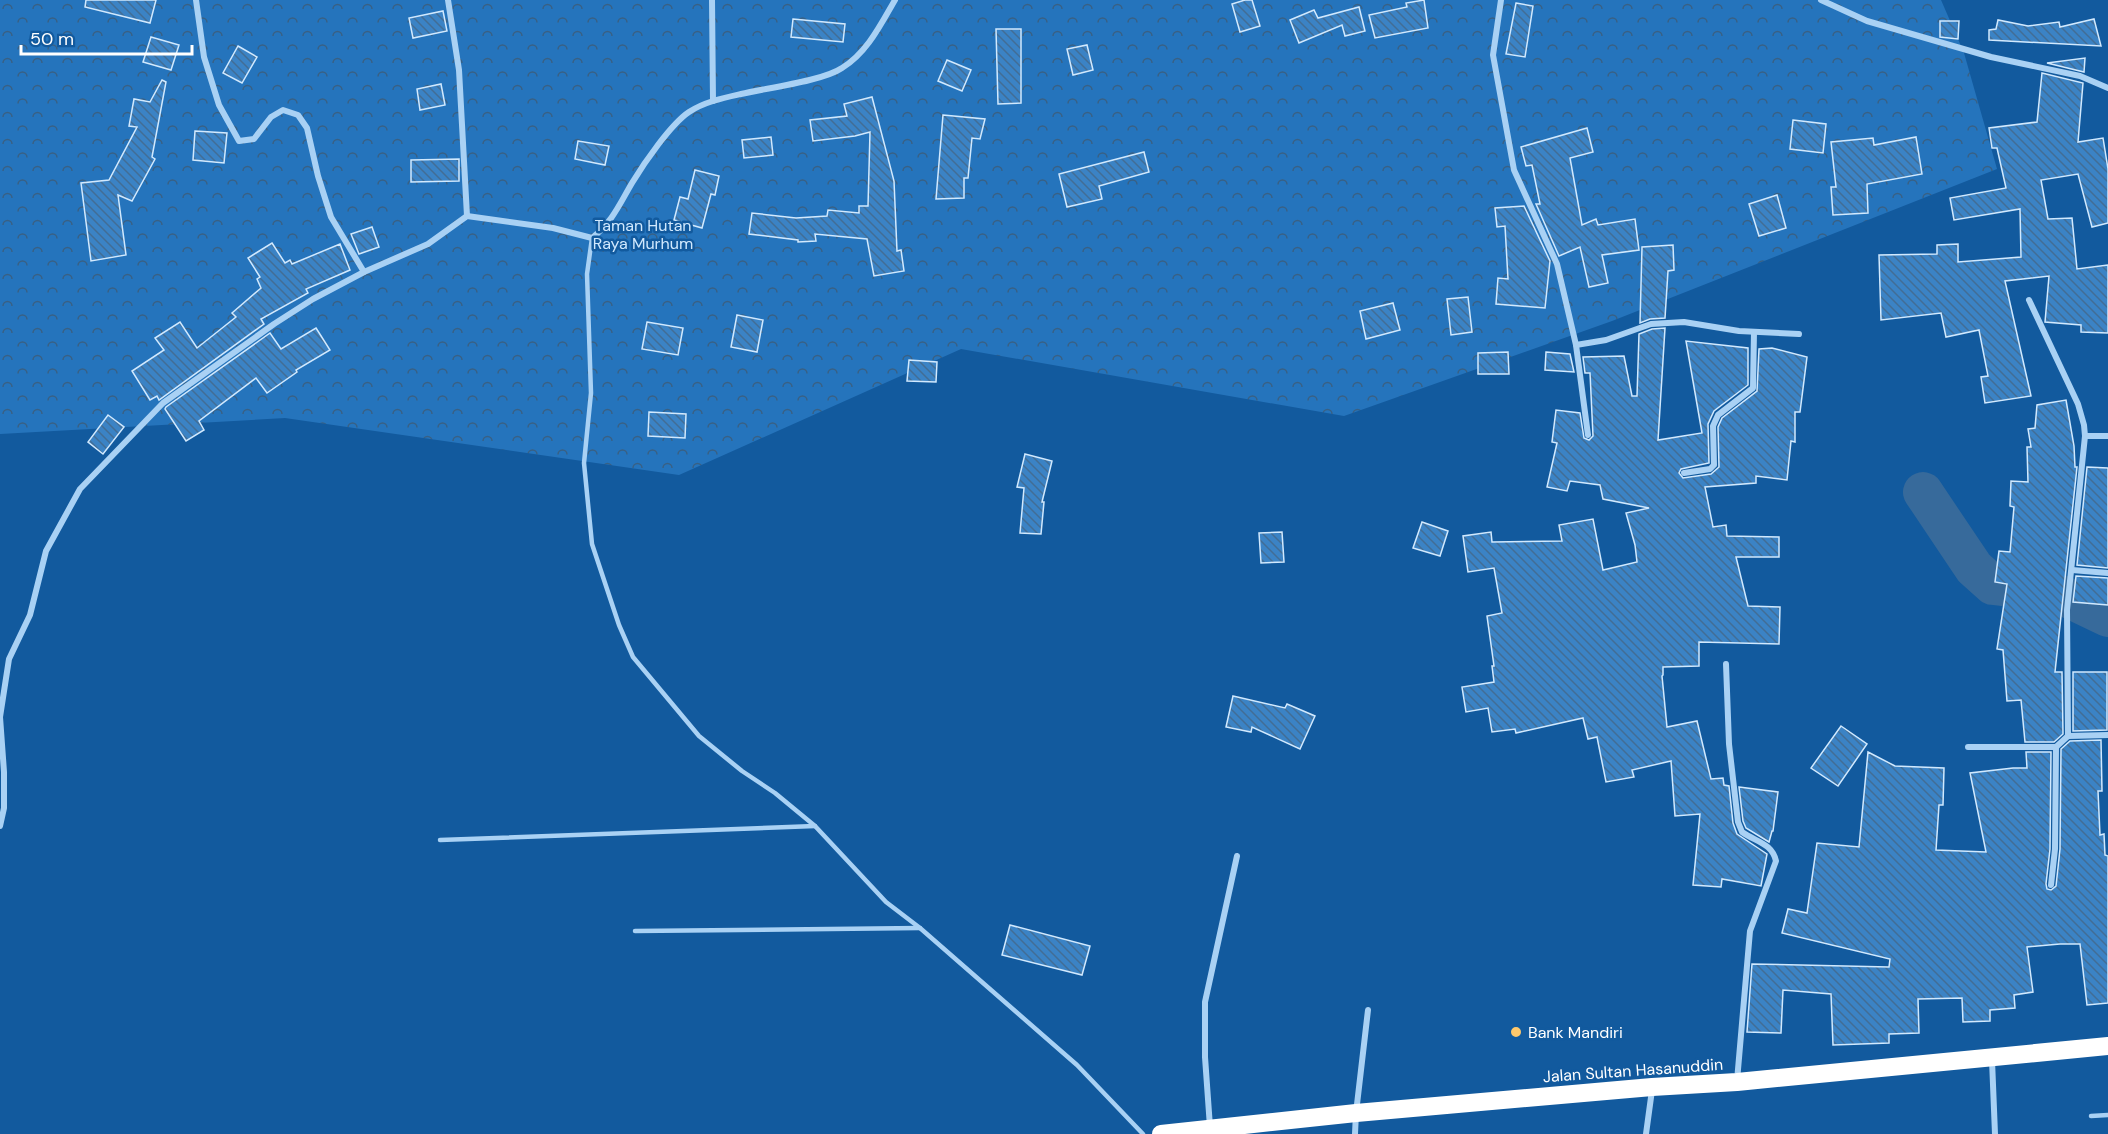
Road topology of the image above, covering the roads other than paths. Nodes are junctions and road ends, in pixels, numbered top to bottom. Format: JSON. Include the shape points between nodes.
{"nodes":[{"id":1,"x":196,"y":0,"type":"edge"},
{"id":2,"x":448,"y":0,"type":"edge"},
{"id":3,"x":712,"y":0,"type":"edge"},
{"id":4,"x":895,"y":0,"type":"edge"},
{"id":5,"x":1501,"y":0,"type":"edge"},
{"id":6,"x":1821,"y":0,"type":"edge"},
{"id":7,"x":2108,"y":88,"type":"edge"},
{"id":8,"x":713,"y":101,"type":"junction"},
{"id":9,"x":467,"y":216,"type":"junction"},
{"id":10,"x":592,"y":237,"type":"junction"},
{"id":11,"x":364,"y":272,"type":"junction"},
{"id":12,"x":2029,"y":300,"type":"dead end"},
{"id":13,"x":1754,"y":332,"type":"junction"},
{"id":14,"x":1799,"y":334,"type":"dead end"},
{"id":15,"x":1576,"y":345,"type":"junction"},
{"id":16,"x":1587,"y":435,"type":"dead end"},
{"id":17,"x":2085,"y":436,"type":"junction"},
{"id":18,"x":2108,"y":436,"type":"edge"},
{"id":19,"x":1684,"y":473,"type":"dead end"},
{"id":20,"x":2072,"y":570,"type":"junction"},
{"id":21,"x":2108,"y":573,"type":"edge"},
{"id":22,"x":1726,"y":664,"type":"dead end"},
{"id":23,"x":2108,"y":735,"type":"edge"},
{"id":24,"x":2068,"y":736,"type":"junction"},
{"id":25,"x":1968,"y":747,"type":"dead end"},
{"id":26,"x":2056,"y":747,"type":"junction"},
{"id":27,"x":0,"y":826,"type":"edge"},
{"id":28,"x":815,"y":826,"type":"junction"},
{"id":29,"x":440,"y":840,"type":"dead end"},
{"id":30,"x":1237,"y":856,"type":"dead end"},
{"id":31,"x":2051,"y":885,"type":"dead end"},
{"id":32,"x":920,"y":928,"type":"junction"},
{"id":33,"x":635,"y":931,"type":"dead end"},
{"id":34,"x":1368,"y":1010,"type":"dead end"},
{"id":35,"x":2108,"y":1046,"type":"edge"},
{"id":36,"x":1992,"y":1057,"type":"junction"},
{"id":37,"x":1737,"y":1082,"type":"junction"},
{"id":38,"x":1652,"y":1087,"type":"junction"},
{"id":39,"x":1356,"y":1113,"type":"junction"},
{"id":40,"x":2108,"y":1115,"type":"edge"},
{"id":41,"x":2091,"y":1116,"type":"dead end"},
{"id":42,"x":1210,"y":1128,"type":"junction"},
{"id":43,"x":1143,"y":1134,"type":"edge"},
{"id":44,"x":1161,"y":1134,"type":"edge"},
{"id":45,"x":1355,"y":1134,"type":"edge"},
{"id":46,"x":1646,"y":1134,"type":"edge"},
{"id":47,"x":1995,"y":1134,"type":"edge"}],
"edges":[{"from":1,"to":11,"type":"street","via":[[204,57],[219,105],[239,141],[254,139],[271,117],[283,110],[298,115],[307,128],[331,217]]},
{"from":2,"to":9,"type":"street","via":[[459,70]]},
{"from":3,"to":8,"type":"street"},
{"from":4,"to":8,"type":"street","via":[[875,34],[841,69]]},
{"from":5,"to":15,"type":"street","via":[[1493,55],[1514,170],[1557,264]]},
{"from":6,"to":7,"type":"street","via":[[1867,21],[1991,57],[2080,76]]},
{"from":8,"to":10,"type":"street","via":[[677,121],[633,181],[613,218]]},
{"from":9,"to":10,"type":"street"},
{"from":9,"to":11,"type":"street","via":[[428,244]]},
{"from":10,"to":28,"type":"lane","via":[[586,274],[591,393],[584,463],[592,544],[619,625],[633,657],[699,736]]},
{"from":11,"to":27,"type":"street","via":[[294,312],[163,403],[80,489],[46,551],[30,615],[9,659],[0,717],[4,808]]},
{"from":12,"to":17,"type":"street","via":[[2078,404]]},
{"from":13,"to":14,"type":"street"},
{"from":13,"to":15,"type":"street","via":[[1684,322],[1652,324]]},
{"from":13,"to":19,"type":"street","via":[[1753,388],[1718,415],[1713,426],[1713,467]]},
{"from":15,"to":16,"type":"street"},
{"from":17,"to":18,"type":"street"},
{"from":17,"to":20,"type":"street"},
{"from":20,"to":21,"type":"street"},
{"from":20,"to":24,"type":"street","via":[[2067,610]]},
{"from":22,"to":37,"type":"street","via":[[1729,744],[1738,822],[1742,832],[1768,845],[1776,861],[1750,931]]},
{"from":23,"to":24,"type":"street"},
{"from":24,"to":26,"type":"street"},
{"from":25,"to":26,"type":"street"},
{"from":26,"to":31,"type":"street"},
{"from":28,"to":29,"type":"lane"},
{"from":28,"to":32,"type":"lane","via":[[886,902]]},
{"from":30,"to":42,"type":"street","via":[[1205,1002]]},
{"from":32,"to":33,"type":"lane"},
{"from":32,"to":43,"type":"lane","via":[[1077,1065]]},
{"from":34,"to":39,"type":"street"},
{"from":35,"to":36,"type":"highway","name":"Jalan Sultan Hasanuddin"},
{"from":36,"to":37,"type":"highway","name":"Jalan Sultan Hasanuddin"},
{"from":36,"to":47,"type":"street"},
{"from":37,"to":38,"type":"highway","name":"Jalan Sultan Hasanuddin"},
{"from":38,"to":39,"type":"highway","name":"Jalan Sultan Hasanuddin"},
{"from":38,"to":46,"type":"street"},
{"from":39,"to":42,"type":"highway","name":"Jalan Sultan Hasanuddin"},
{"from":39,"to":45,"type":"street"},
{"from":40,"to":41,"type":"lane"},
{"from":42,"to":44,"type":"highway","name":"Jalan Sultan Hasanuddin"}]}
